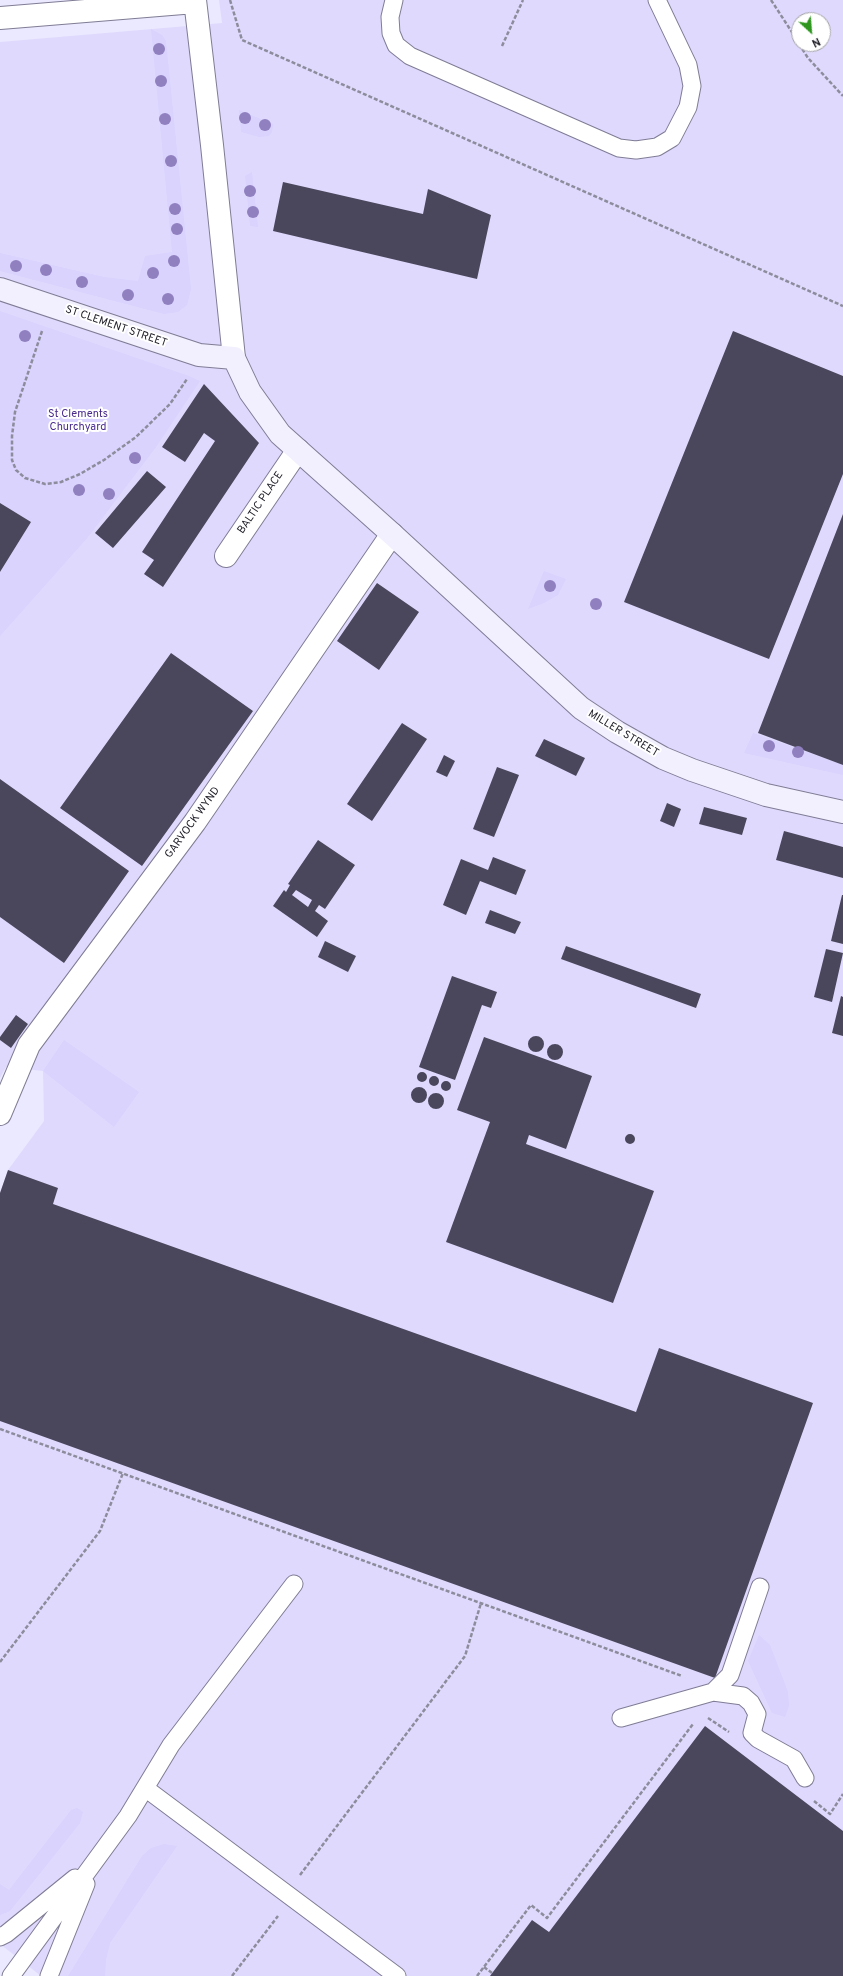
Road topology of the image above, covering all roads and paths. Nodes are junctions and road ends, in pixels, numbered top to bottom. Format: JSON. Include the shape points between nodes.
{"nodes":[{"id":1,"x":230,"y":0,"type":"edge"},
{"id":2,"x":394,"y":0,"type":"edge"},
{"id":3,"x":523,"y":0,"type":"edge"},
{"id":4,"x":657,"y":0,"type":"edge"},
{"id":5,"x":771,"y":0,"type":"edge"},
{"id":6,"x":195,"y":1,"type":"edge"},
{"id":7,"x":0,"y":18,"type":"edge"},
{"id":8,"x":791,"y":31,"type":"edge"},
{"id":9,"x":502,"y":46,"type":"dead end"},
{"id":10,"x":804,"y":52,"type":"edge"},
{"id":11,"x":843,"y":96,"type":"edge"},
{"id":12,"x":0,"y":289,"type":"edge"},
{"id":13,"x":51,"y":305,"type":"junction"},
{"id":14,"x":843,"y":306,"type":"edge"},
{"id":15,"x":199,"y":355,"type":"junction"},
{"id":16,"x":234,"y":358,"type":"junction"},
{"id":17,"x":298,"y":450,"type":"junction"},
{"id":18,"x":392,"y":534,"type":"junction"},
{"id":19,"x":226,"y":556,"type":"dead end"},
{"id":20,"x":843,"y":812,"type":"edge"},
{"id":21,"x":0,"y":1114,"type":"edge"},
{"id":22,"x":0,"y":1429,"type":"edge"},
{"id":23,"x":123,"y":1474,"type":"junction"},
{"id":24,"x":294,"y":1584,"type":"dead end"},
{"id":25,"x":760,"y":1587,"type":"dead end"},
{"id":26,"x":481,"y":1602,"type":"junction"},
{"id":27,"x":0,"y":1662,"type":"edge"},
{"id":28,"x":688,"y":1678,"type":"dead end"},
{"id":29,"x":713,"y":1692,"type":"junction"},
{"id":30,"x":707,"y":1717,"type":"dead end"},
{"id":31,"x":621,"y":1718,"type":"dead end"},
{"id":32,"x":697,"y":1719,"type":"dead end"},
{"id":33,"x":731,"y":1734,"type":"dead end"},
{"id":34,"x":805,"y":1778,"type":"dead end"},
{"id":35,"x":144,"y":1788,"type":"junction"},
{"id":36,"x":843,"y":1794,"type":"edge"},
{"id":37,"x":812,"y":1800,"type":"dead end"},
{"id":38,"x":95,"y":1861,"type":"junction"},
{"id":39,"x":289,"y":1897,"type":"junction"},
{"id":40,"x":0,"y":1936,"type":"edge"},
{"id":41,"x":484,"y":1967,"type":"junction"},
{"id":42,"x":492,"y":1973,"type":"dead end"},
{"id":43,"x":11,"y":1976,"type":"edge"},
{"id":44,"x":49,"y":1976,"type":"edge"},
{"id":45,"x":232,"y":1976,"type":"edge"},
{"id":46,"x":397,"y":1976,"type":"edge"},
{"id":47,"x":477,"y":1976,"type":"edge"}],
"edges":[{"from":1,"to":14,"type":"path","via":[[242,40]]},
{"from":2,"to":4,"type":"lane","via":[[390,17],[391,33],[396,45],[410,56],[619,148],[636,150],[657,147],[672,138],[688,107],[692,86],[688,66]]},
{"from":3,"to":9,"type":"path"},
{"from":5,"to":8,"type":"path"},
{"from":6,"to":7,"type":"street"},
{"from":6,"to":16,"type":"street"},
{"from":10,"to":11,"type":"path"},
{"from":12,"to":13,"type":"street","name":"ST CLEMENT STREET"},
{"from":13,"to":15,"type":"street","name":"ST CLEMENT STREET"},
{"from":13,"to":15,"type":"path","via":[[15,412],[12,460],[16,470],[26,478],[45,484],[61,482],[111,455],[136,437],[170,404],[189,376]]},
{"from":15,"to":16,"type":"street","name":"ST CLEMENT STREET"},
{"from":16,"to":17,"type":"street","name":"MILLER STREET","via":[[260,408],[280,434]]},
{"from":17,"to":18,"type":"street","name":"MILLER STREET"},
{"from":17,"to":19,"type":"street","name":"BALTIC PLACE"},
{"from":18,"to":20,"type":"street","name":"MILLER STREET","via":[[560,690],[581,708],[617,732],[663,758],[721,781],[766,795]]},
{"from":18,"to":21,"type":"street","name":"GARVOCK WYND","via":[[195,822],[29,1045]]},
{"from":22,"to":23,"type":"path"},
{"from":23,"to":26,"type":"path"},
{"from":23,"to":27,"type":"path","via":[[100,1531]]},
{"from":24,"to":35,"type":"lane","via":[[171,1745]]},
{"from":25,"to":29,"type":"lane","via":[[730,1675]]},
{"from":26,"to":28,"type":"path"},
{"from":26,"to":39,"type":"path","via":[[465,1656],[297,1878]]},
{"from":29,"to":31,"type":"lane"},
{"from":29,"to":34,"type":"lane","via":[[743,1696],[751,1703],[756,1714],[752,1733],[794,1760]]},
{"from":30,"to":33,"type":"path"},
{"from":32,"to":41,"type":"path","via":[[547,1918],[530,1906]]},
{"from":35,"to":38,"type":"lane","via":[[128,1816]]},
{"from":35,"to":39,"type":"lane"},
{"from":36,"to":37,"type":"path","via":[[830,1814]]},
{"from":38,"to":40,"type":"lane","via":[[6,1934]]},
{"from":38,"to":43,"type":"lane"},
{"from":38,"to":44,"type":"lane"},
{"from":39,"to":45,"type":"path","via":[[284,1908]]},
{"from":39,"to":46,"type":"lane"},
{"from":41,"to":42,"type":"path"},
{"from":41,"to":47,"type":"path"}]}
